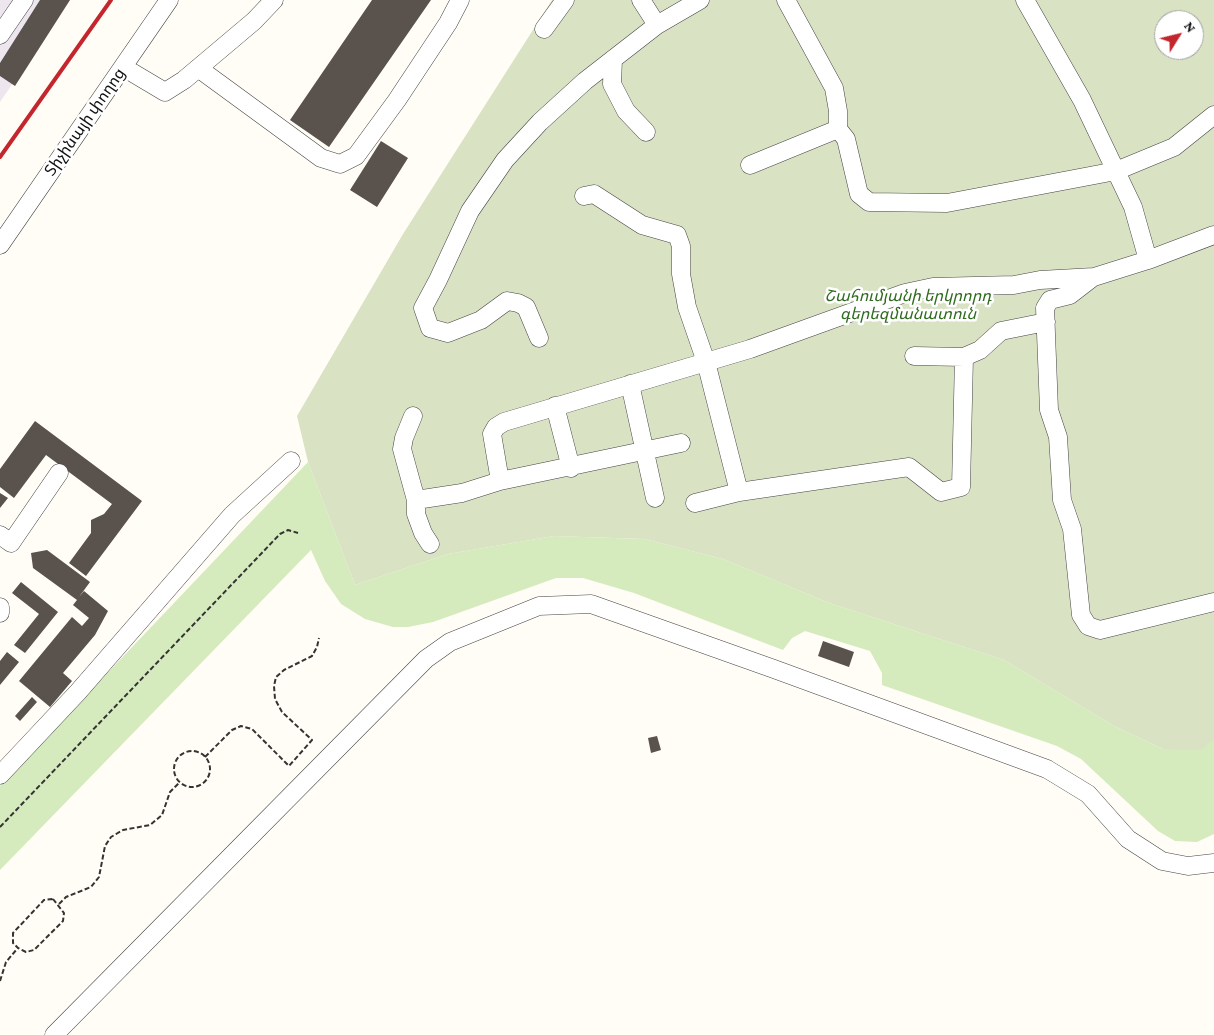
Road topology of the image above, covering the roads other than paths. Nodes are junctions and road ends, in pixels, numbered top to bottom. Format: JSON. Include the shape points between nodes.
{"nodes":[{"id":1,"x":24,"y":0,"type":"edge"},
{"id":2,"x":169,"y":0,"type":"edge"},
{"id":3,"x":274,"y":0,"type":"edge"},
{"id":4,"x":460,"y":0,"type":"edge"},
{"id":5,"x":564,"y":0,"type":"edge"},
{"id":6,"x":641,"y":0,"type":"edge"},
{"id":7,"x":700,"y":0,"type":"edge"},
{"id":8,"x":786,"y":0,"type":"edge"},
{"id":9,"x":1025,"y":0,"type":"edge"},
{"id":10,"x":657,"y":25,"type":"junction"},
{"id":11,"x":544,"y":29,"type":"dead end"},
{"id":12,"x":0,"y":35,"type":"edge"},
{"id":13,"x":613,"y":59,"type":"junction"},
{"id":14,"x":123,"y":67,"type":"junction"},
{"id":15,"x":198,"y":68,"type":"junction"},
{"id":16,"x":1214,"y":115,"type":"edge"},
{"id":17,"x":838,"y":130,"type":"junction"},
{"id":18,"x":646,"y":132,"type":"dead end"},
{"id":19,"x":750,"y":165,"type":"dead end"},
{"id":20,"x":1116,"y":171,"type":"junction"},
{"id":21,"x":584,"y":196,"type":"dead end"},
{"id":22,"x":1214,"y":235,"type":"edge"},
{"id":23,"x":0,"y":245,"type":"edge"},
{"id":24,"x":1148,"y":260,"type":"junction"},
{"id":25,"x":1094,"y":277,"type":"junction"},
{"id":26,"x":1046,"y":322,"type":"junction"},
{"id":27,"x":539,"y":338,"type":"dead end"},
{"id":28,"x":914,"y":356,"type":"dead end"},
{"id":29,"x":964,"y":357,"type":"junction"},
{"id":30,"x":706,"y":362,"type":"junction"},
{"id":31,"x":630,"y":384,"type":"junction"},
{"id":32,"x":555,"y":406,"type":"junction"},
{"id":33,"x":413,"y":416,"type":"dead end"},
{"id":34,"x":682,"y":443,"type":"dead end"},
{"id":35,"x":643,"y":452,"type":"junction"},
{"id":36,"x":291,"y":461,"type":"dead end"},
{"id":37,"x":571,"y":468,"type":"junction"},
{"id":38,"x":59,"y":473,"type":"dead end"},
{"id":39,"x":500,"y":482,"type":"junction"},
{"id":40,"x":739,"y":492,"type":"junction"},
{"id":41,"x":655,"y":498,"type":"dead end"},
{"id":42,"x":416,"y":500,"type":"junction"},
{"id":43,"x":695,"y":503,"type":"dead end"},
{"id":44,"x":0,"y":535,"type":"edge"},
{"id":45,"x":430,"y":544,"type":"dead end"},
{"id":46,"x":1214,"y":602,"type":"edge"},
{"id":47,"x":0,"y":607,"type":"edge"},
{"id":48,"x":0,"y":613,"type":"edge"},
{"id":49,"x":0,"y":775,"type":"edge"},
{"id":50,"x":1214,"y":863,"type":"edge"},
{"id":51,"x":54,"y":1035,"type":"edge"}],
"edges":[{"from":1,"to":12,"type":"street"},
{"from":2,"to":14,"type":"street","name":"Տիչինայի փողոց"},
{"from":3,"to":15,"type":"street"},
{"from":4,"to":15,"type":"street","via":[[397,100],[356,156],[340,164],[321,158]]},
{"from":5,"to":11,"type":"street"},
{"from":6,"to":10,"type":"street"},
{"from":7,"to":10,"type":"street"},
{"from":8,"to":17,"type":"street","via":[[834,88]]},
{"from":9,"to":20,"type":"street","via":[[1082,100]]},
{"from":10,"to":13,"type":"street"},
{"from":13,"to":18,"type":"street","via":[[612,84],[626,111]]},
{"from":13,"to":27,"type":"street","via":[[540,122],[505,160],[470,211],[422,308],[430,328],[448,333],[481,320],[507,301],[518,302],[526,307]]},
{"from":14,"to":15,"type":"street","via":[[165,92]]},
{"from":14,"to":23,"type":"street","name":"Տիչինայի փողոց"},
{"from":16,"to":20,"type":"street","via":[[1174,147]]},
{"from":17,"to":19,"type":"street"},
{"from":17,"to":20,"type":"street","via":[[846,139],[859,194],[869,202],[947,203]]},
{"from":20,"to":24,"type":"street","via":[[1132,207]]},
{"from":21,"to":30,"type":"street","via":[[594,194],[642,225],[677,235],[687,307]]},
{"from":22,"to":24,"type":"street"},
{"from":24,"to":25,"type":"street"},
{"from":25,"to":26,"type":"street","via":[[1070,295],[1050,300],[1045,308]]},
{"from":25,"to":30,"type":"street","via":[[1014,285],[933,287],[914,291]]},
{"from":26,"to":29,"type":"street","via":[[1001,331],[980,350]]},
{"from":26,"to":46,"type":"street","via":[[1049,410],[1058,437],[1062,500],[1072,529],[1081,615],[1088,626],[1100,630]]},
{"from":28,"to":29,"type":"street"},
{"from":29,"to":40,"type":"street","via":[[961,487],[941,492],[909,468]]},
{"from":30,"to":31,"type":"street"},
{"from":30,"to":40,"type":"street"},
{"from":31,"to":32,"type":"street"},
{"from":31,"to":35,"type":"street"},
{"from":32,"to":37,"type":"street"},
{"from":32,"to":39,"type":"street","via":[[496,427],[492,434]]},
{"from":33,"to":42,"type":"street","via":[[402,449]]},
{"from":34,"to":35,"type":"street"},
{"from":35,"to":37,"type":"street"},
{"from":35,"to":41,"type":"street"},
{"from":36,"to":49,"type":"street","via":[[232,515],[78,692]]},
{"from":37,"to":39,"type":"street"},
{"from":38,"to":44,"type":"street","via":[[11,542]]},
{"from":39,"to":42,"type":"street","via":[[462,493]]},
{"from":40,"to":43,"type":"street"},
{"from":42,"to":45,"type":"street","via":[[416,514]]},
{"from":47,"to":48,"type":"street"},
{"from":50,"to":51,"type":"street","via":[[1188,866],[1162,861],[1128,838],[1088,794],[1047,769],[591,604],[539,606],[450,642],[426,659]]}]}
